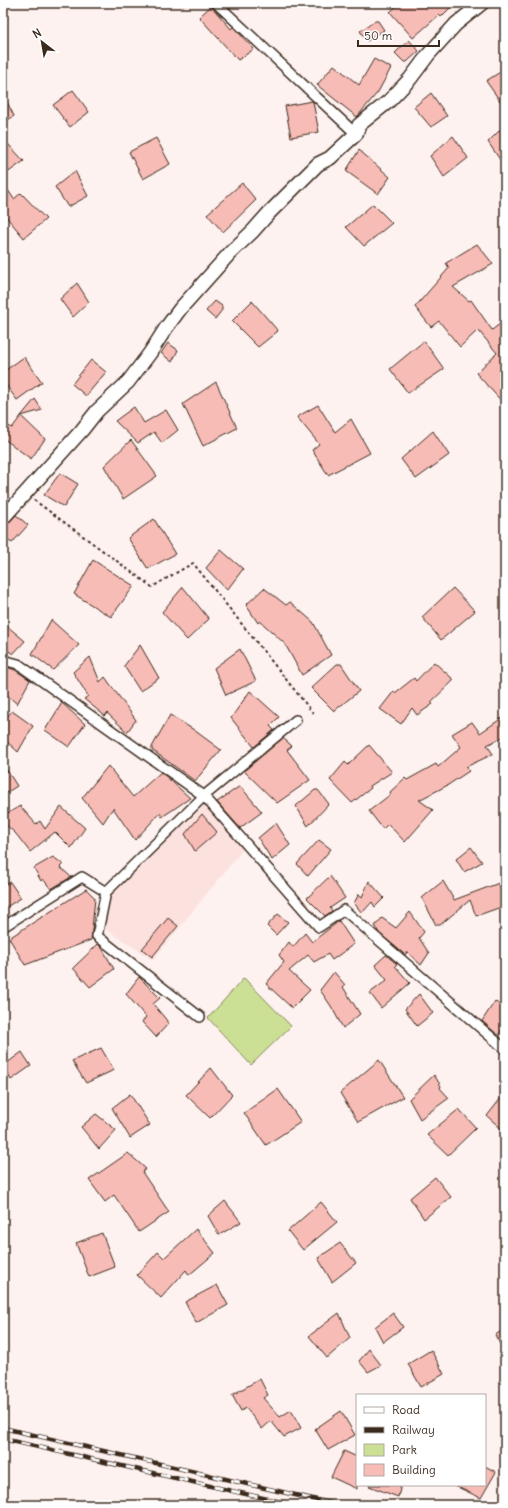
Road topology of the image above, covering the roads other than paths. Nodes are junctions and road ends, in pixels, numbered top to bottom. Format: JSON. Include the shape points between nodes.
{"nodes":[{"id":1,"x":216,"y":3,"type":"edge"},
{"id":2,"x":482,"y":3,"type":"edge"},
{"id":3,"x":356,"y":134,"type":"junction"},
{"id":4,"x":3,"y":518,"type":"edge"},
{"id":5,"x":3,"y":660,"type":"edge"},
{"id":6,"x":296,"y":720,"type":"dead end"},
{"id":7,"x":204,"y":796,"type":"junction"},
{"id":8,"x":106,"y":892,"type":"junction"},
{"id":9,"x":3,"y":927,"type":"edge"},
{"id":10,"x":200,"y":1017,"type":"dead end"},
{"id":11,"x":505,"y":1049,"type":"edge"}],
"edges":[{"from":1,"to":3,"type":"street"},
{"from":2,"to":3,"type":"main road","via":[[456,24],[389,101],[359,125]]},
{"from":3,"to":4,"type":"main road","via":[[330,158],[318,164],[213,271],[180,309],[128,382],[97,411]]},
{"from":5,"to":7,"type":"street","via":[[18,664]]},
{"from":6,"to":7,"type":"street"},
{"from":7,"to":8,"type":"street"},
{"from":7,"to":11,"type":"street","via":[[319,927],[344,910]]},
{"from":8,"to":9,"type":"street","via":[[82,877]]},
{"from":8,"to":10,"type":"street","via":[[97,936]]}]}
